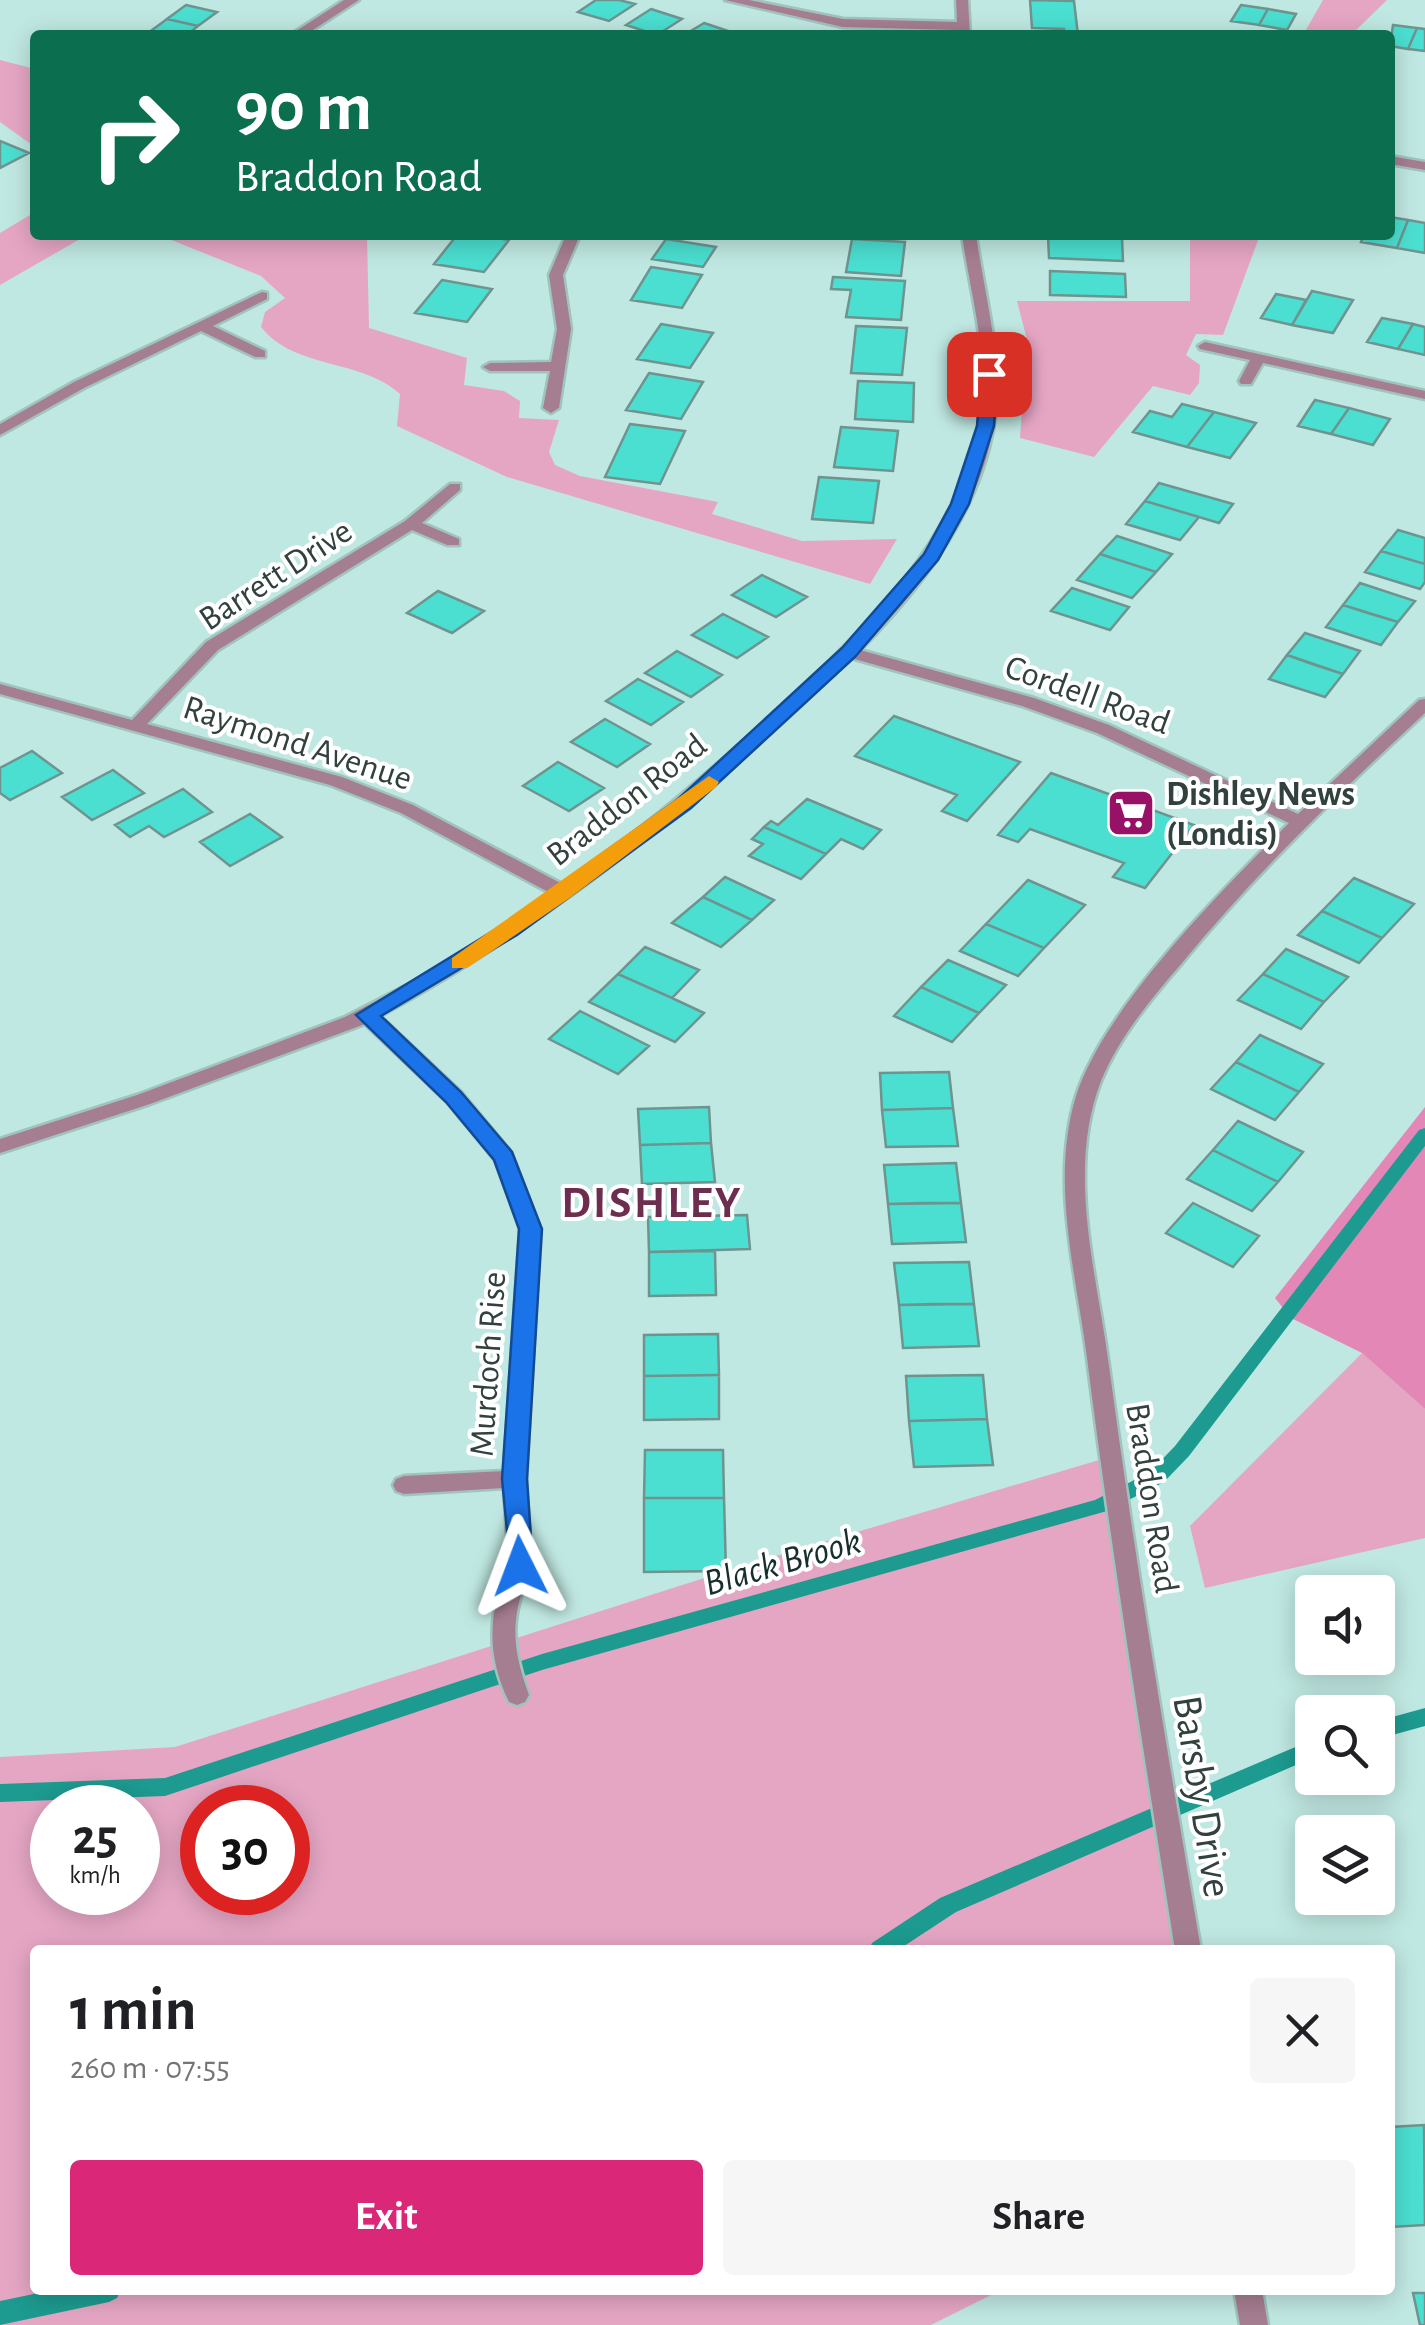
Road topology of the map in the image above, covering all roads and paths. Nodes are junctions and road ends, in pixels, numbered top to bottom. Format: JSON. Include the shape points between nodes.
{"nodes":[{"id":1,"x":353,"y":0,"type":"edge"},
{"id":2,"x":731,"y":0,"type":"edge"},
{"id":3,"x":962,"y":0,"type":"edge"},
{"id":4,"x":304,"y":30,"type":"edge"},
{"id":5,"x":964,"y":30,"type":"edge"},
{"id":6,"x":1395,"y":161,"type":"edge"},
{"id":7,"x":1425,"y":166,"type":"edge"},
{"id":8,"x":571,"y":240,"type":"edge"},
{"id":9,"x":969,"y":240,"type":"edge"},
{"id":10,"x":262,"y":296,"type":"dead end"},
{"id":11,"x":204,"y":327,"type":"junction"},
{"id":12,"x":1204,"y":346,"type":"dead end"},
{"id":13,"x":260,"y":354,"type":"dead end"},
{"id":14,"x":1258,"y":359,"type":"junction"},
{"id":15,"x":558,"y":366,"type":"junction"},
{"id":16,"x":490,"y":367,"type":"dead end"},
{"id":17,"x":1246,"y":382,"type":"dead end"},
{"id":18,"x":1425,"y":394,"type":"edge"},
{"id":19,"x":552,"y":408,"type":"dead end"},
{"id":20,"x":0,"y":430,"type":"edge"},
{"id":21,"x":455,"y":487,"type":"dead end"},
{"id":22,"x":411,"y":524,"type":"junction"},
{"id":23,"x":453,"y":542,"type":"dead end"},
{"id":24,"x":848,"y":652,"type":"junction"},
{"id":25,"x":0,"y":689,"type":"edge"},
{"id":26,"x":1425,"y":704,"type":"edge"},
{"id":27,"x":136,"y":726,"type":"junction"},
{"id":28,"x":1297,"y":820,"type":"junction"},
{"id":29,"x":563,"y":892,"type":"junction"},
{"id":30,"x":367,"y":1015,"type":"junction"},
{"id":31,"x":0,"y":1146,"type":"edge"},
{"id":32,"x":514,"y":1479,"type":"junction"},
{"id":33,"x":404,"y":1485,"type":"dead end"},
{"id":34,"x":1140,"y":1654,"type":"joint"},
{"id":35,"x":517,"y":1696,"type":"dead end"},
{"id":36,"x":1187,"y":1945,"type":"edge"},
{"id":37,"x":1249,"y":2295,"type":"edge"},
{"id":38,"x":1254,"y":2325,"type":"edge"}],
"edges":[{"from":1,"to":4,"type":"street"},
{"from":2,"to":5,"type":"street","via":[[843,23]]},
{"from":3,"to":5,"type":"street"},
{"from":6,"to":7,"type":"street"},
{"from":8,"to":15,"type":"street","via":[[556,276],[564,328]]},
{"from":9,"to":24,"type":"street","name":"Braddon Road","via":[[989,374],[976,462],[932,556]]},
{"from":10,"to":11,"type":"street"},
{"from":11,"to":13,"type":"street"},
{"from":11,"to":20,"type":"street","via":[[78,385]]},
{"from":12,"to":14,"type":"street"},
{"from":14,"to":17,"type":"street"},
{"from":14,"to":18,"type":"street"},
{"from":15,"to":16,"type":"street"},
{"from":15,"to":19,"type":"street"},
{"from":21,"to":22,"type":"street","name":"Barrett Drive"},
{"from":22,"to":23,"type":"street"},
{"from":22,"to":27,"type":"street","name":"Barrett Drive","via":[[212,646]]},
{"from":24,"to":28,"type":"street","name":"Cordell Road","via":[[1103,729]]},
{"from":24,"to":29,"type":"street","name":"Braddon Road","via":[[684,804]]},
{"from":25,"to":27,"type":"street","name":"Raymond Avenue"},
{"from":26,"to":28,"type":"street","name":"Braddon Road"},
{"from":27,"to":29,"type":"street","name":"Raymond Avenue","via":[[336,781],[407,810]]},
{"from":28,"to":34,"type":"street","name":"Braddon Road","via":[[1128,1017],[1085,1098],[1078,1202]]},
{"from":29,"to":30,"type":"street","name":"Braddon Road"},
{"from":30,"to":31,"type":"street","name":"Braddon Road"},
{"from":30,"to":32,"type":"street","name":"Murdoch Rise","via":[[454,1097],[504,1158],[530,1229]]},
{"from":32,"to":33,"type":"street","name":"Murdoch Rise"},
{"from":32,"to":35,"type":"street","name":"Murdoch Rise","via":[[520,1566],[499,1616],[500,1651]]},
{"from":34,"to":36,"type":"street","name":"Barsby Drive"},
{"from":37,"to":38,"type":"street"}]}
